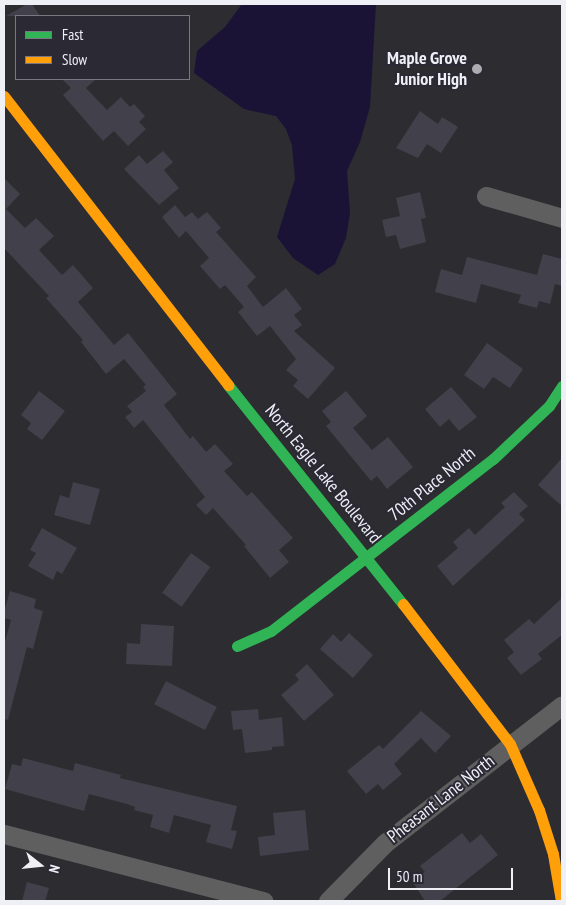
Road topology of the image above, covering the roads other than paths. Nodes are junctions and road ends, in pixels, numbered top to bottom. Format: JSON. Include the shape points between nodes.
{"nodes":[{"id":1,"x":4,"y":96,"type":"edge"},
{"id":2,"x":486,"y":196,"type":"dead end"},
{"id":3,"x":562,"y":218,"type":"edge"},
{"id":4,"x":562,"y":386,"type":"edge"},
{"id":5,"x":368,"y":558,"type":"junction"},
{"id":6,"x":237,"y":646,"type":"dead end"},
{"id":7,"x":562,"y":705,"type":"edge"},
{"id":8,"x":510,"y":744,"type":"junction"},
{"id":9,"x":4,"y":834,"type":"edge"},
{"id":10,"x":263,"y":901,"type":"edge"},
{"id":11,"x":328,"y":901,"type":"edge"},
{"id":12,"x":561,"y":901,"type":"edge"}],
"edges":[{"from":1,"to":5,"type":"street","name":"North Eagle Lake Boulevard","via":[[187,334]]},
{"from":2,"to":3,"type":"street"},
{"from":4,"to":5,"type":"street","name":"70th Place North","via":[[549,406],[521,434]]},
{"from":5,"to":6,"type":"street","name":"70th Place North","via":[[271,631]]},
{"from":5,"to":8,"type":"street","name":"North Eagle Lake Boulevard","via":[[470,687]]},
{"from":7,"to":8,"type":"street","name":"Pheasant Lane North"},
{"from":8,"to":11,"type":"street","name":"Pheasant Lane North","via":[[367,858]]},
{"from":8,"to":12,"type":"street","name":"North Eagle Lake Boulevard","via":[[539,810]]},
{"from":9,"to":10,"type":"street"}]}
